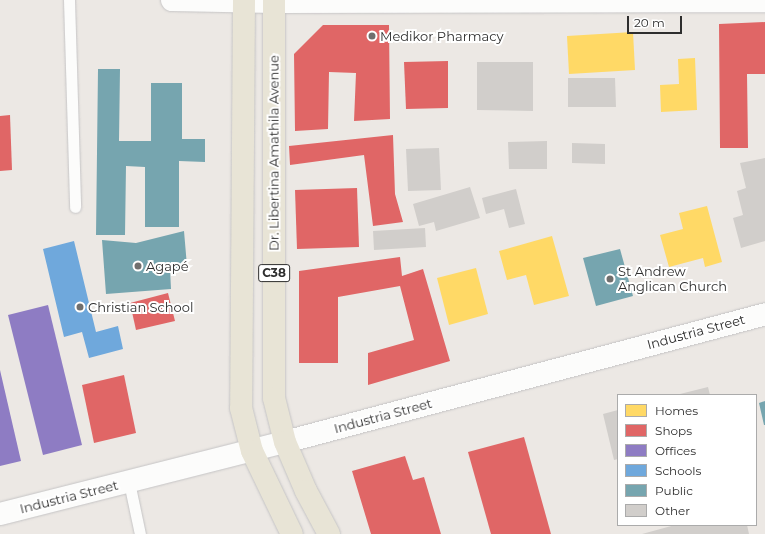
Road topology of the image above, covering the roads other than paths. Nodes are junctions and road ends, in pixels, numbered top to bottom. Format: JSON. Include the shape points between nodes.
{"nodes":[{"id":1,"x":69,"y":0,"type":"edge"},
{"id":2,"x":172,"y":0,"type":"edge"},
{"id":3,"x":244,"y":1,"type":"edge"},
{"id":4,"x":274,"y":1,"type":"edge"},
{"id":5,"x":765,"y":1,"type":"edge"},
{"id":6,"x":74,"y":207,"type":"dead end"},
{"id":7,"x":765,"y":314,"type":"edge"},
{"id":8,"x":285,"y":442,"type":"junction"},
{"id":9,"x":252,"y":451,"type":"junction"},
{"id":10,"x":129,"y":482,"type":"junction"},
{"id":11,"x":0,"y":514,"type":"edge"},
{"id":12,"x":140,"y":534,"type":"edge"},
{"id":13,"x":292,"y":534,"type":"edge"},
{"id":14,"x":329,"y":534,"type":"edge"}],
"edges":[{"from":1,"to":6,"type":"lane"},
{"from":2,"to":3,"type":"street"},
{"from":3,"to":4,"type":"street"},
{"from":3,"to":9,"type":"main road","number":"C38","via":[[241,408]]},
{"from":4,"to":5,"type":"street"},
{"from":4,"to":8,"type":"main road","name":"Dr. Libertina Amathila Avenue","number":"C38","via":[[274,398]]},
{"from":7,"to":8,"type":"street","name":"Industria Street"},
{"from":8,"to":9,"type":"street","name":"Industria Street"},
{"from":8,"to":14,"type":"main road","name":"Dr. Libertina Amathila Avenue","number":"C38","via":[[306,491]]},
{"from":9,"to":10,"type":"street","name":"Industria Street"},
{"from":9,"to":13,"type":"main road","number":"C38"},
{"from":10,"to":11,"type":"street","name":"Industria Street"},
{"from":10,"to":12,"type":"lane"}]}
